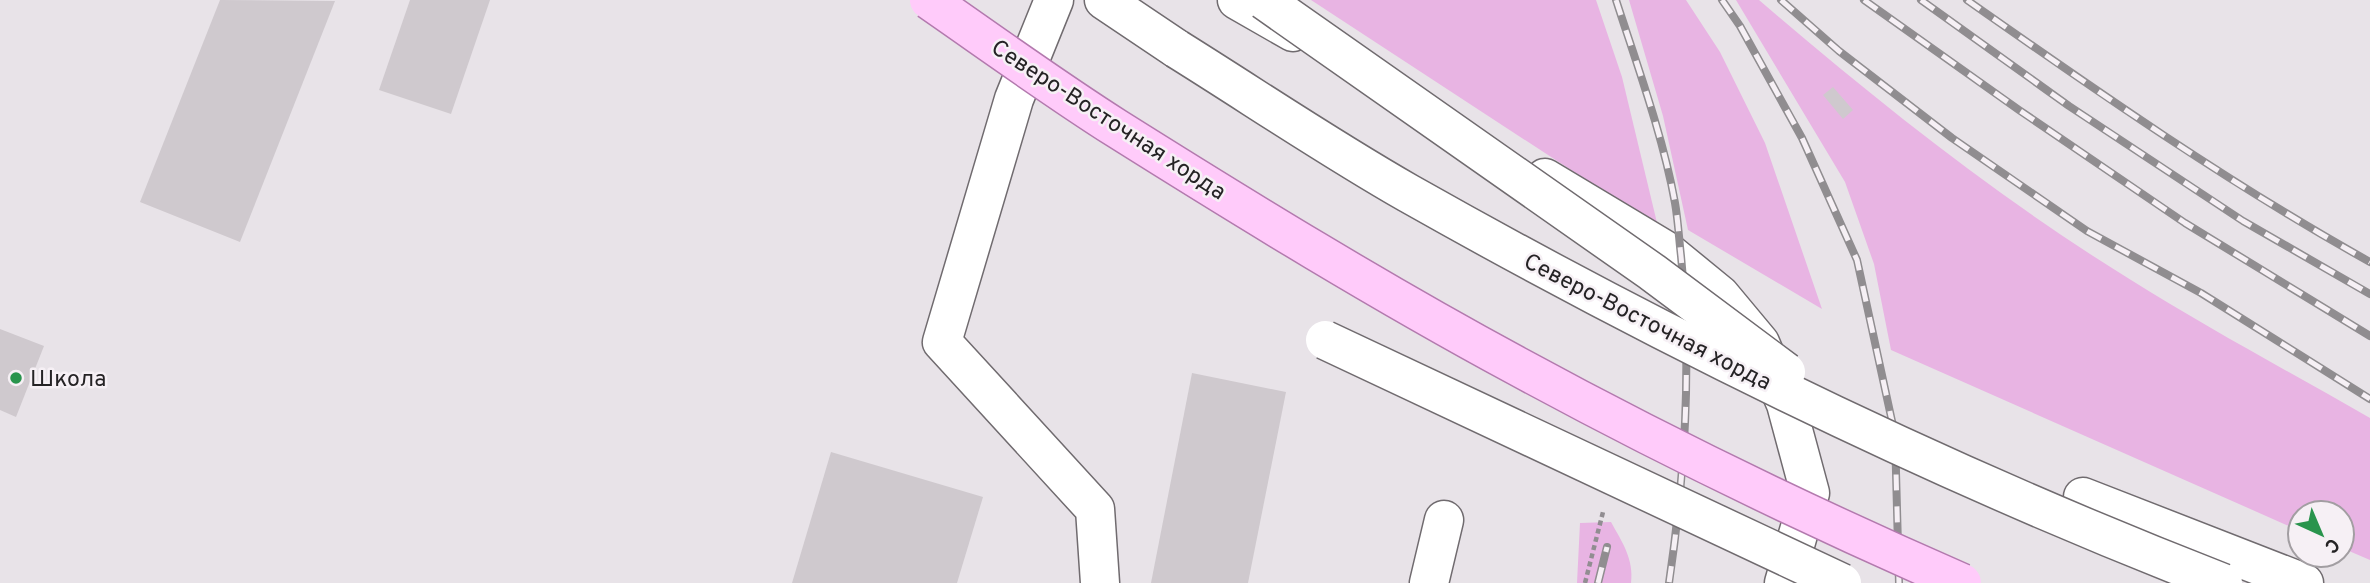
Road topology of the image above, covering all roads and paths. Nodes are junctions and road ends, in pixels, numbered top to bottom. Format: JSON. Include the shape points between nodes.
{"nodes":[{"id":1,"x":929,"y":0,"type":"edge"},
{"id":2,"x":1054,"y":0,"type":"edge"},
{"id":3,"x":1104,"y":0,"type":"edge"},
{"id":4,"x":1237,"y":0,"type":"edge"},
{"id":5,"x":1264,"y":0,"type":"edge"},
{"id":6,"x":1325,"y":340,"type":"dead end"},
{"id":7,"x":1861,"y":428,"type":"junction"},
{"id":8,"x":2083,"y":497,"type":"dead end"},
{"id":9,"x":1604,"y":512,"type":"dead end"},
{"id":10,"x":1444,"y":520,"type":"dead end"},
{"id":11,"x":1100,"y":583,"type":"edge"},
{"id":12,"x":1429,"y":583,"type":"edge"},
{"id":13,"x":1586,"y":583,"type":"edge"},
{"id":14,"x":1784,"y":583,"type":"edge"},
{"id":15,"x":1842,"y":583,"type":"edge"},
{"id":16,"x":1962,"y":583,"type":"edge"},
{"id":17,"x":2223,"y":583,"type":"edge"},
{"id":18,"x":2304,"y":583,"type":"edge"}],
"edges":[{"from":1,"to":16,"type":"main road","name":"Северо-Восточная хорда","bridge":true,"via":[[1125,134],[1492,352],[1692,457]]},
{"from":2,"to":11,"type":"street","via":[[1014,99],[942,342],[1095,509]]},
{"from":3,"to":7,"type":"street","name":"Северо-Восточная хорда","bridge":true,"via":[[1417,198],[1570,282]]},
{"from":4,"to":14,"type":"street","via":[[1665,250],[1720,295],[1760,343],[1786,404],[1810,493]]},
{"from":5,"to":7,"type":"street","bridge":true,"via":[[1651,272]]},
{"from":6,"to":15,"type":"street","bridge":true},
{"from":7,"to":17,"type":"street","name":"Северо-Восточная хорда","bridge":true,"via":[[1926,460]]},
{"from":8,"to":18,"type":"street"},
{"from":9,"to":13,"type":"path"},
{"from":10,"to":12,"type":"street"}]}
